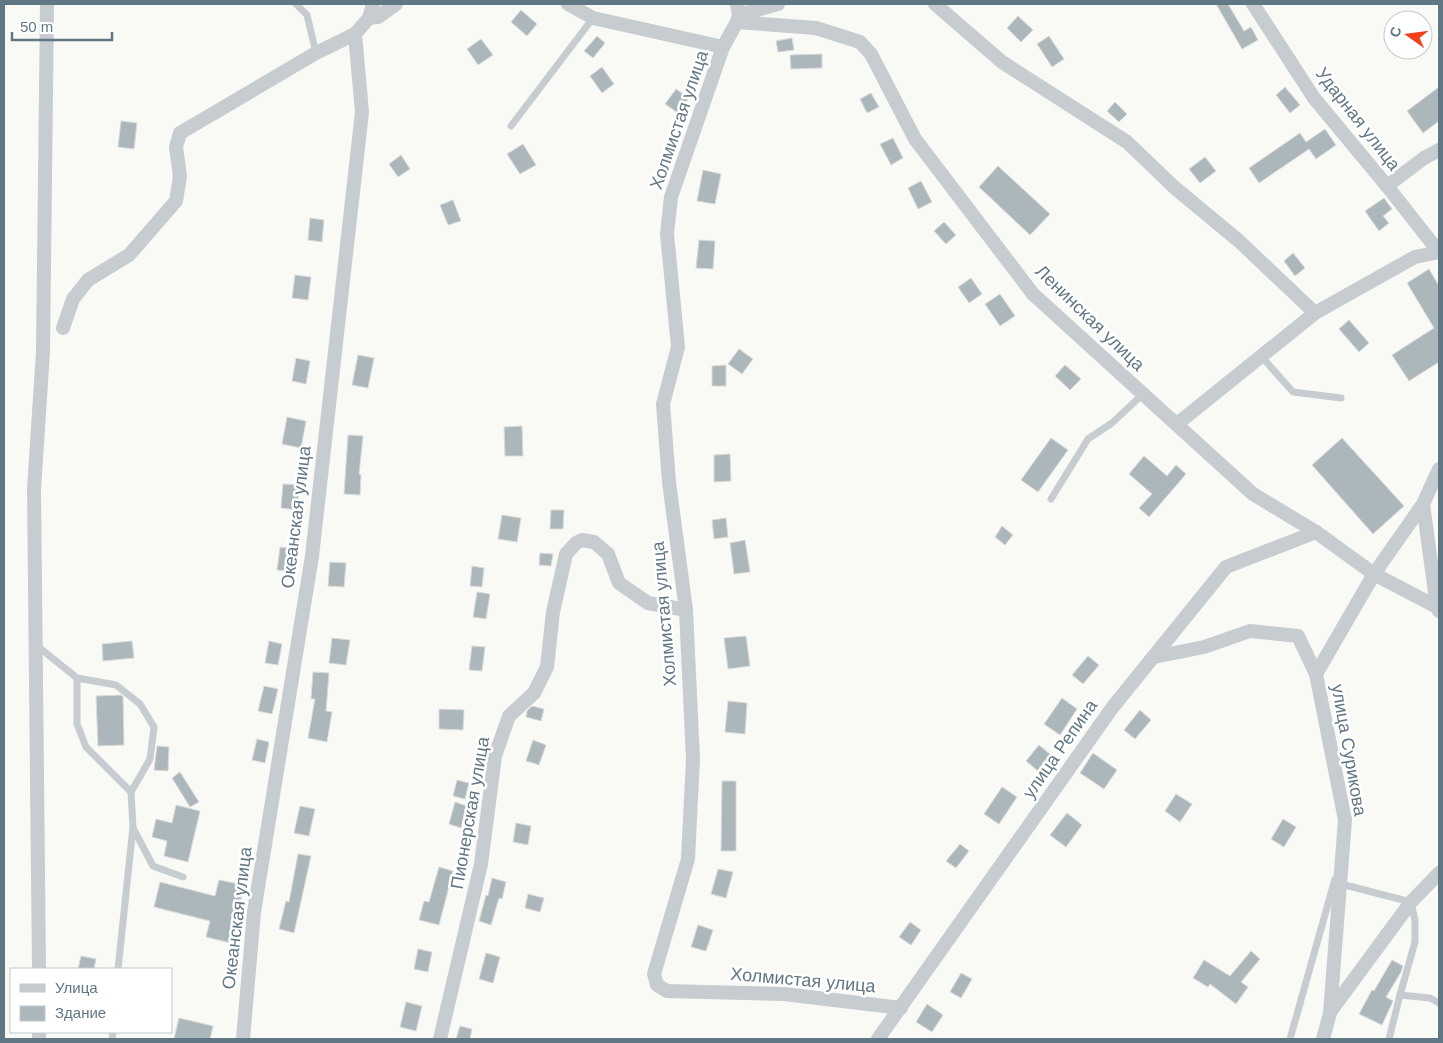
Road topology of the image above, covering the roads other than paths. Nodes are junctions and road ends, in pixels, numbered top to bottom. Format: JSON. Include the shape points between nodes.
{"nodes":[{"id":1,"x":48,"y":4,"type":"edge"},
{"id":2,"x":296,"y":4,"type":"edge"},
{"id":3,"x":373,"y":4,"type":"edge"},
{"id":4,"x":396,"y":4,"type":"edge"},
{"id":5,"x":568,"y":4,"type":"edge"},
{"id":6,"x":778,"y":4,"type":"edge"},
{"id":7,"x":935,"y":4,"type":"edge"},
{"id":8,"x":1253,"y":4,"type":"edge"},
{"id":9,"x":738,"y":14,"type":"edge"},
{"id":10,"x":369,"y":18,"type":"junction"},
{"id":11,"x":593,"y":18,"type":"junction"},
{"id":12,"x":355,"y":34,"type":"junction"},
{"id":13,"x":723,"y":47,"type":"junction"},
{"id":14,"x":316,"y":53,"type":"junction"},
{"id":15,"x":511,"y":126,"type":"dead end"},
{"id":16,"x":1439,"y":150,"type":"edge"},
{"id":17,"x":1387,"y":186,"type":"junction"},
{"id":18,"x":1439,"y":253,"type":"edge"},
{"id":19,"x":1315,"y":313,"type":"junction"},
{"id":20,"x":63,"y":328,"type":"dead end"},
{"id":21,"x":1261,"y":356,"type":"junction"},
{"id":22,"x":1144,"y":394,"type":"junction"},
{"id":23,"x":1341,"y":398,"type":"dead end"},
{"id":24,"x":1177,"y":424,"type":"junction"},
{"id":25,"x":1439,"y":469,"type":"edge"},
{"id":26,"x":1051,"y":499,"type":"dead end"},
{"id":27,"x":1423,"y":504,"type":"junction"},
{"id":28,"x":1316,"y":532,"type":"junction"},
{"id":29,"x":1374,"y":574,"type":"junction"},
{"id":30,"x":1438,"y":609,"type":"edge"},
{"id":31,"x":686,"y":610,"type":"junction"},
{"id":32,"x":36,"y":644,"type":"junction"},
{"id":33,"x":1154,"y":657,"type":"junction"},
{"id":34,"x":1316,"y":674,"type":"junction"},
{"id":35,"x":77,"y":678,"type":"junction"},
{"id":36,"x":131,"y":792,"type":"junction"},
{"id":37,"x":133,"y":828,"type":"junction"},
{"id":38,"x":1342,"y":860,"type":"junction"},
{"id":39,"x":1439,"y":873,"type":"edge"},
{"id":40,"x":183,"y":878,"type":"dead end"},
{"id":41,"x":1341,"y":884,"type":"junction"},
{"id":42,"x":1411,"y":902,"type":"junction"},
{"id":43,"x":38,"y":968,"type":"edge"},
{"id":44,"x":118,"y":968,"type":"edge"},
{"id":45,"x":1400,"y":995,"type":"junction"},
{"id":46,"x":1439,"y":1003,"type":"edge"},
{"id":47,"x":901,"y":1008,"type":"junction"},
{"id":48,"x":1330,"y":1013,"type":"junction"},
{"id":49,"x":243,"y":1039,"type":"edge"},
{"id":50,"x":440,"y":1039,"type":"edge"},
{"id":51,"x":878,"y":1039,"type":"edge"},
{"id":52,"x":1290,"y":1039,"type":"edge"},
{"id":53,"x":1323,"y":1039,"type":"edge"},
{"id":54,"x":1389,"y":1039,"type":"edge"}],
"edges":[{"from":1,"to":32,"type":"street","via":[[43,352],[34,489]]},
{"from":2,"to":14,"type":"lane","via":[[307,15]]},
{"from":3,"to":10,"type":"street"},
{"from":4,"to":10,"type":"street","via":[[378,17]]},
{"from":5,"to":11,"type":"street"},
{"from":6,"to":9,"type":"street"},
{"from":7,"to":19,"type":"street","via":[[1002,62],[1127,142]]},
{"from":8,"to":17,"type":"street","name":"Ударная улица","via":[[1314,98]]},
{"from":9,"to":13,"type":"street","name":"Холмистая улица"},
{"from":9,"to":22,"type":"street","name":"Ленинская улица","via":[[816,28],[860,42],[871,54],[915,139],[1033,294]]},
{"from":10,"to":12,"type":"street"},
{"from":11,"to":13,"type":"street"},
{"from":11,"to":15,"type":"lane"},
{"from":12,"to":14,"type":"street"},
{"from":12,"to":49,"type":"street","name":"Океанская улица","via":[[362,112],[314,536],[254,912]]},
{"from":13,"to":31,"type":"street","name":"Холмистая улица","via":[[671,197],[667,234],[678,347],[663,404],[668,482]]},
{"from":14,"to":20,"type":"street","via":[[180,132],[176,147],[180,176],[176,201],[130,255],[88,280],[73,299]]},
{"from":16,"to":17,"type":"street"},
{"from":17,"to":18,"type":"street","name":"Ударная улица"},
{"from":18,"to":19,"type":"street","via":[[1416,257]]},
{"from":19,"to":21,"type":"street"},
{"from":21,"to":23,"type":"lane","via":[[1292,392]]},
{"from":21,"to":24,"type":"street"},
{"from":22,"to":24,"type":"street","name":"Ленинская улица"},
{"from":22,"to":26,"type":"lane","via":[[1112,423],[1088,439]]},
{"from":24,"to":28,"type":"street","name":"Ленинская улица","via":[[1253,494]]},
{"from":25,"to":27,"type":"street","name":"улица Сурикова"},
{"from":27,"to":29,"type":"street","name":"улица Сурикова"},
{"from":27,"to":30,"type":"street"},
{"from":28,"to":29,"type":"street","name":"Ленинская улица"},
{"from":28,"to":33,"type":"street","name":"улица Репина","via":[[1226,567]]},
{"from":29,"to":30,"type":"street","name":"Ленинская улица"},
{"from":29,"to":34,"type":"street","name":"улица Сурикова"},
{"from":31,"to":47,"type":"street","name":"Холмистая улица","via":[[693,759],[688,860],[654,974],[657,985],[667,991],[784,994]]},
{"from":31,"to":50,"type":"street","name":"Пионерская улица","via":[[648,602],[619,583],[608,554],[594,542],[582,540],[566,554],[553,612],[547,667],[534,693],[509,716],[495,756],[481,864]]},
{"from":32,"to":35,"type":"lane"},
{"from":32,"to":43,"type":"street"},
{"from":33,"to":34,"type":"street","via":[[1204,648],[1250,631],[1298,636]]},
{"from":33,"to":47,"type":"street","name":"улица Репина","via":[[1106,716]]},
{"from":34,"to":38,"type":"street","name":"улица Сурикова","via":[[1345,820]]},
{"from":35,"to":36,"type":"lane","via":[[76,724],[86,747]]},
{"from":35,"to":36,"type":"lane","via":[[116,685],[140,704],[154,727],[150,759]]},
{"from":36,"to":37,"type":"lane"},
{"from":37,"to":40,"type":"lane","via":[[154,866]]},
{"from":37,"to":44,"type":"lane"},
{"from":38,"to":41,"type":"street","name":"улица Сурикова"},
{"from":38,"to":52,"type":"lane"},
{"from":39,"to":42,"type":"street","name":"улица Сурикова"},
{"from":41,"to":42,"type":"lane"},
{"from":41,"to":48,"type":"street","name":"улица Сурикова"},
{"from":42,"to":45,"type":"lane","via":[[1415,942]]},
{"from":42,"to":48,"type":"street","name":"улица Сурикова"},
{"from":45,"to":46,"type":"lane","via":[[1430,998]]},
{"from":45,"to":54,"type":"lane"},
{"from":47,"to":51,"type":"street","name":"улица Репина"},
{"from":48,"to":53,"type":"street","name":"улица Сурикова"}]}
